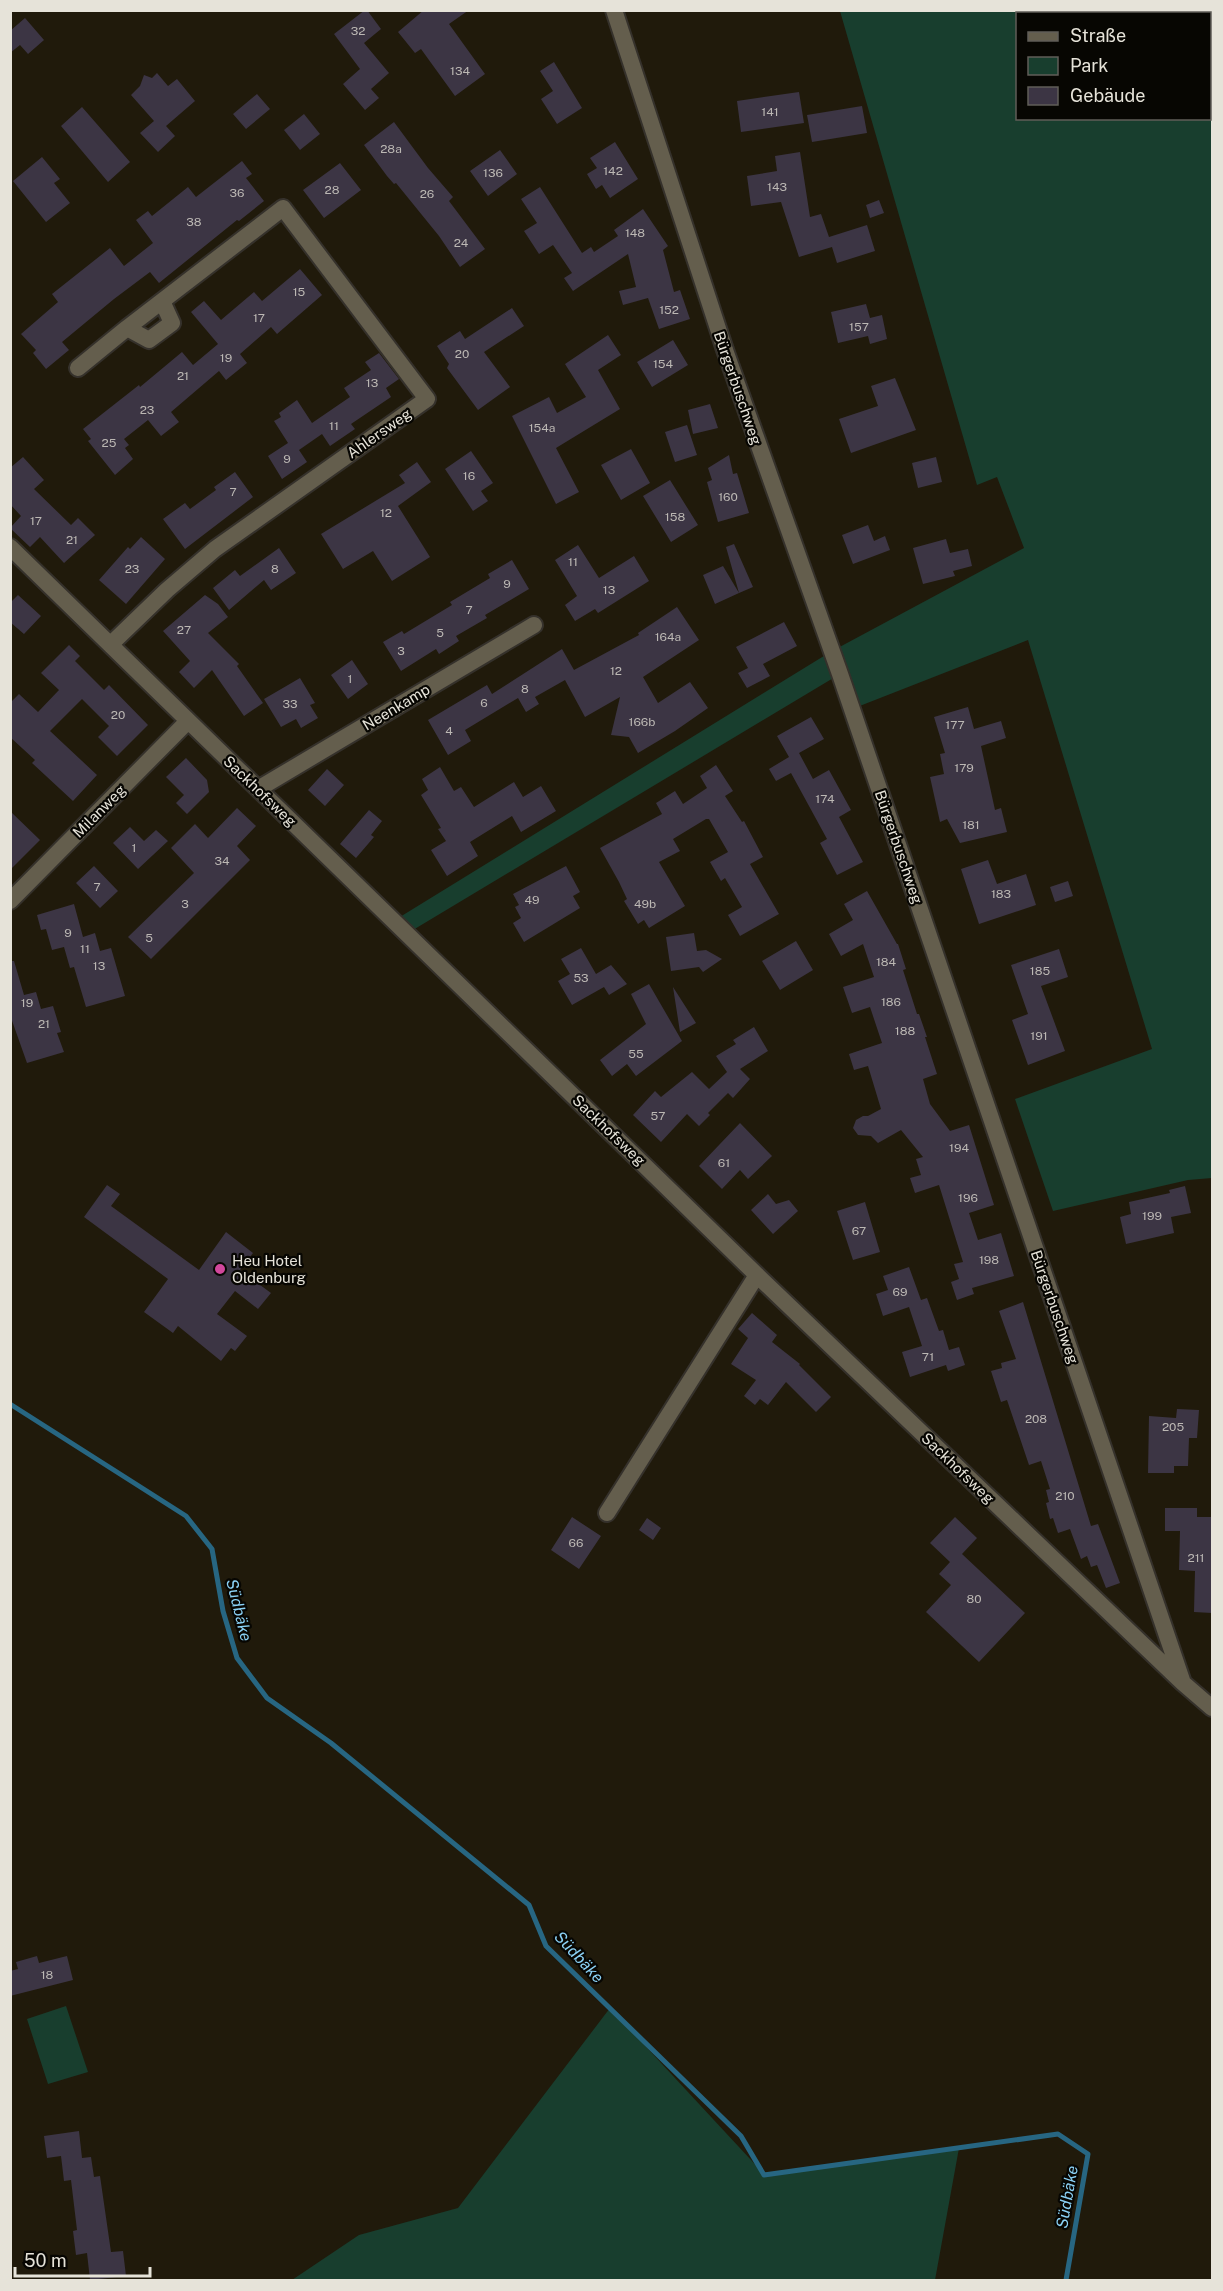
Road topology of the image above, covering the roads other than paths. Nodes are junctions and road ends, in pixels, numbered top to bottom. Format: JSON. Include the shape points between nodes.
{"nodes":[{"id":1,"x":614,"y":10,"type":"edge"},
{"id":2,"x":162,"y":301,"type":"junction"},
{"id":3,"x":128,"y":328,"type":"junction"},
{"id":4,"x":78,"y":368,"type":"dead end"},
{"id":5,"x":10,"y":547,"type":"edge"},
{"id":6,"x":534,"y":625,"type":"dead end"},
{"id":7,"x":111,"y":644,"type":"junction"},
{"id":8,"x":188,"y":721,"type":"junction"},
{"id":9,"x":258,"y":789,"type":"junction"},
{"id":10,"x":10,"y":901,"type":"edge"},
{"id":11,"x":757,"y":1275,"type":"junction"},
{"id":12,"x":608,"y":1512,"type":"dead end"},
{"id":13,"x":1183,"y":1683,"type":"junction"},
{"id":14,"x":1212,"y":1708,"type":"edge"}],
"edges":[{"from":1,"to":13,"type":"street","name":"Bürgerbuschweg","via":[[725,350],[840,674]]},
{"from":2,"to":3,"type":"street","name":"Ahlersweg"},
{"from":2,"to":3,"type":"street","via":[[172,323],[149,340]]},
{"from":2,"to":7,"type":"street","name":"Ahlersweg","via":[[283,208],[427,399],[215,549]]},
{"from":3,"to":4,"type":"street","name":"Ahlersweg"},
{"from":5,"to":7,"type":"street","name":"Sackhofsweg"},
{"from":6,"to":9,"type":"street","name":"Neenkamp"},
{"from":7,"to":8,"type":"street","name":"Sackhofsweg"},
{"from":8,"to":9,"type":"street","name":"Sackhofsweg"},
{"from":8,"to":10,"type":"street","name":"Milanweg"},
{"from":9,"to":11,"type":"street","name":"Sackhofsweg"},
{"from":11,"to":12,"type":"street"},
{"from":11,"to":13,"type":"street","name":"Sackhofsweg"},
{"from":13,"to":14,"type":"street","name":"Sackhofsweg"}]}
